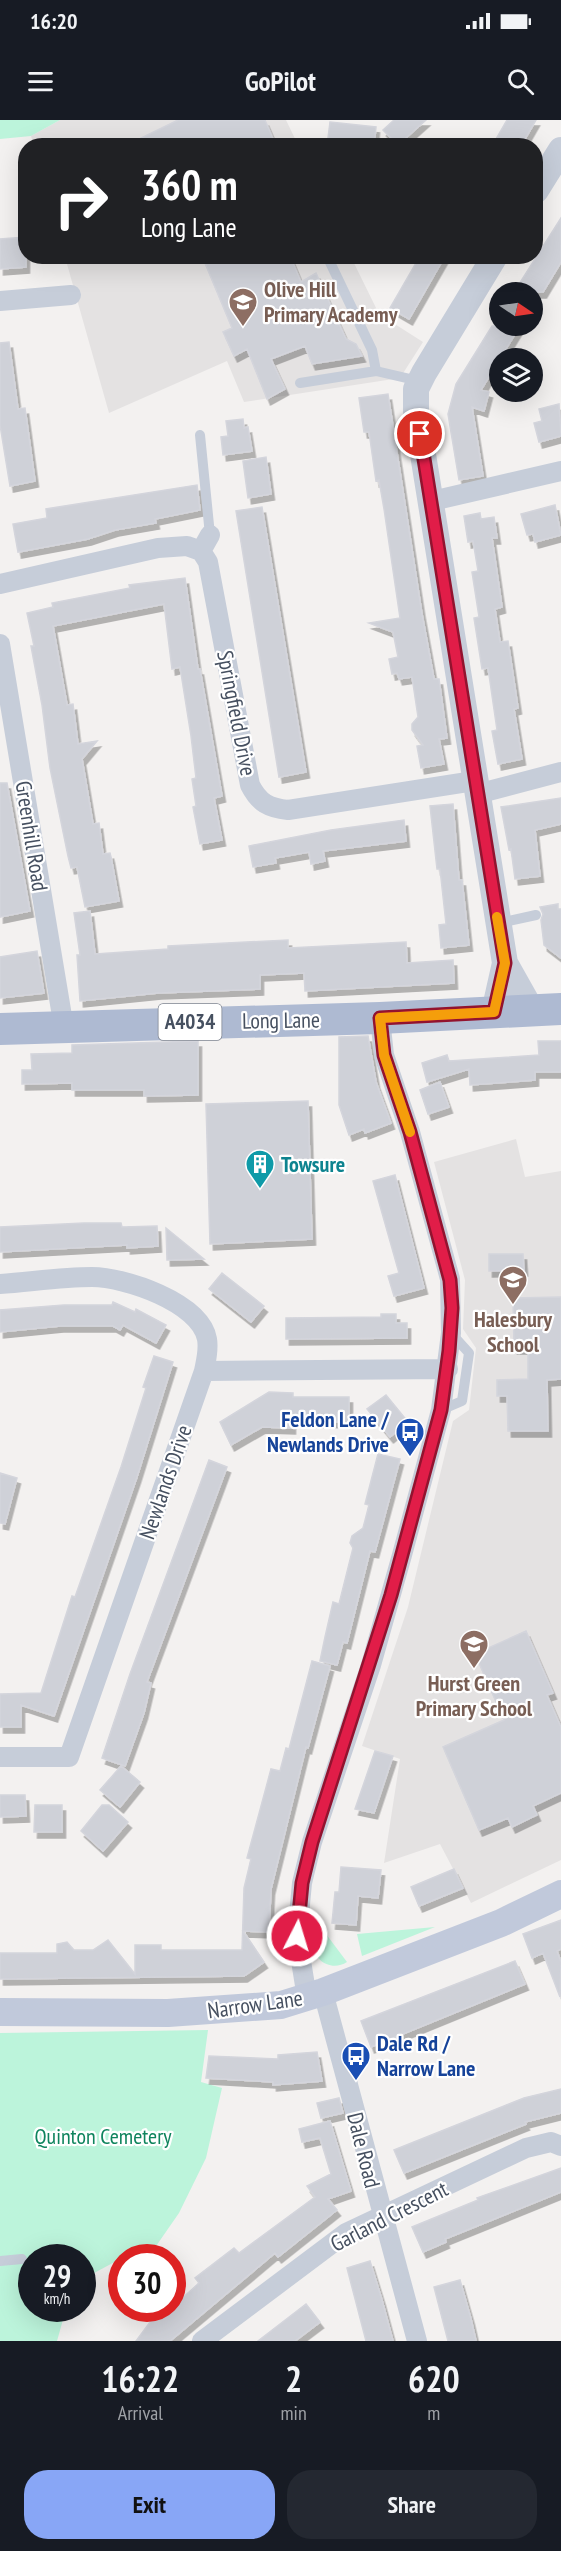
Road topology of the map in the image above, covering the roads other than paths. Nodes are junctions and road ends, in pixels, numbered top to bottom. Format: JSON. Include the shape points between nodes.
{"nodes":[{"id":1,"x":561,"y":150,"type":"edge"},
{"id":2,"x":543,"y":179,"type":"edge"},
{"id":3,"x":331,"y":264,"type":"edge"},
{"id":4,"x":490,"y":264,"type":"edge"},
{"id":5,"x":71,"y":295,"type":"dead end"},
{"id":6,"x":0,"y":301,"type":"edge"},
{"id":7,"x":376,"y":371,"type":"junction"},
{"id":8,"x":420,"y":381,"type":"junction"},
{"id":9,"x":300,"y":383,"type":"dead end"},
{"id":10,"x":201,"y":435,"type":"dead end"},
{"id":11,"x":561,"y":471,"type":"edge"},
{"id":12,"x":432,"y":501,"type":"junction"},
{"id":13,"x":205,"y":543,"type":"junction"},
{"id":14,"x":0,"y":584,"type":"edge"},
{"id":15,"x":0,"y":644,"type":"edge"},
{"id":16,"x":561,"y":772,"type":"edge"},
{"id":17,"x":476,"y":788,"type":"junction"},
{"id":18,"x":536,"y":915,"type":"dead end"},
{"id":19,"x":498,"y":923,"type":"junction"},
{"id":20,"x":505,"y":963,"type":"junction"},
{"id":21,"x":546,"y":1010,"type":"edge"},
{"id":22,"x":494,"y":1012,"type":"junction"},
{"id":23,"x":380,"y":1018,"type":"junction"},
{"id":24,"x":64,"y":1028,"type":"junction"},
{"id":25,"x":0,"y":1029,"type":"edge"},
{"id":26,"x":0,"y":1284,"type":"edge"},
{"id":27,"x":451,"y":1333,"type":"junction"},
{"id":28,"x":448,"y":1369,"type":"junction"},
{"id":29,"x":204,"y":1371,"type":"junction"},
{"id":30,"x":441,"y":1410,"type":"junction"},
{"id":31,"x":0,"y":1757,"type":"edge"},
{"id":32,"x":561,"y":1894,"type":"edge"},
{"id":33,"x":315,"y":1995,"type":"junction"},
{"id":34,"x":0,"y":2012,"type":"edge"},
{"id":35,"x":561,"y":2146,"type":"edge"},
{"id":36,"x":382,"y":2217,"type":"junction"},
{"id":37,"x":18,"y":2259,"type":"edge"},
{"id":38,"x":0,"y":2261,"type":"edge"},
{"id":39,"x":202,"y":2341,"type":"edge"},
{"id":40,"x":417,"y":2341,"type":"edge"}],
"edges":[{"from":1,"to":2,"type":"street"},
{"from":3,"to":7,"type":"lane","via":[[372,350]]},
{"from":4,"to":8,"type":"street"},
{"from":5,"to":6,"type":"street"},
{"from":7,"to":8,"type":"lane"},
{"from":7,"to":9,"type":"lane"},
{"from":8,"to":12,"type":"street","via":[[416,411]]},
{"from":10,"to":13,"type":"lane"},
{"from":11,"to":12,"type":"street"},
{"from":12,"to":17,"type":"street"},
{"from":13,"to":14,"type":"street","via":[[158,548]]},
{"from":13,"to":17,"type":"street","name":"Springfield Drive","via":[[250,785],[257,800],[288,810]]},
{"from":15,"to":24,"type":"street","name":"Greenhill Road"},
{"from":16,"to":17,"type":"street"},
{"from":17,"to":19,"type":"street"},
{"from":18,"to":19,"type":"lane"},
{"from":19,"to":20,"type":"street"},
{"from":20,"to":21,"type":"street"},
{"from":20,"to":22,"type":"street"},
{"from":21,"to":22,"type":"main road","name":"Long Lane","number":"A4034"},
{"from":22,"to":23,"type":"main road","name":"Long Lane","number":"A4034"},
{"from":23,"to":24,"type":"main road","name":"Long Lane","number":"A4034"},
{"from":23,"to":27,"type":"street","name":"Dale Road","via":[[384,1055],[410,1132],[450,1280]]},
{"from":24,"to":25,"type":"main road","name":"Long Lane","number":"A4034"},
{"from":26,"to":29,"type":"street","via":[[93,1277],[123,1280],[147,1289],[184,1309],[199,1323],[207,1338]]},
{"from":27,"to":28,"type":"street","name":"Dale Road"},
{"from":27,"to":30,"type":"lane","via":[[469,1353],[462,1401]]},
{"from":28,"to":29,"type":"street"},
{"from":28,"to":30,"type":"street","name":"Dale Road"},
{"from":29,"to":31,"type":"street","name":"Newlands Drive","via":[[69,1757]]},
{"from":30,"to":33,"type":"street","name":"Dale Road","via":[[386,1615],[302,1883],[297,1936]]},
{"from":32,"to":33,"type":"main road","name":"Narrow Lane","via":[[501,1923]]},
{"from":33,"to":34,"type":"main road","name":"Narrow Lane","via":[[281,2005],[203,2012]]},
{"from":33,"to":36,"type":"street","name":"Dale Road"},
{"from":35,"to":36,"type":"street","name":"Garland Crescent","via":[[551,2142],[526,2148]]},
{"from":36,"to":39,"type":"street","name":"Garland Crescent","via":[[346,2233]]},
{"from":36,"to":40,"type":"street","name":"Dale Road"},
{"from":37,"to":38,"type":"lane"}]}
